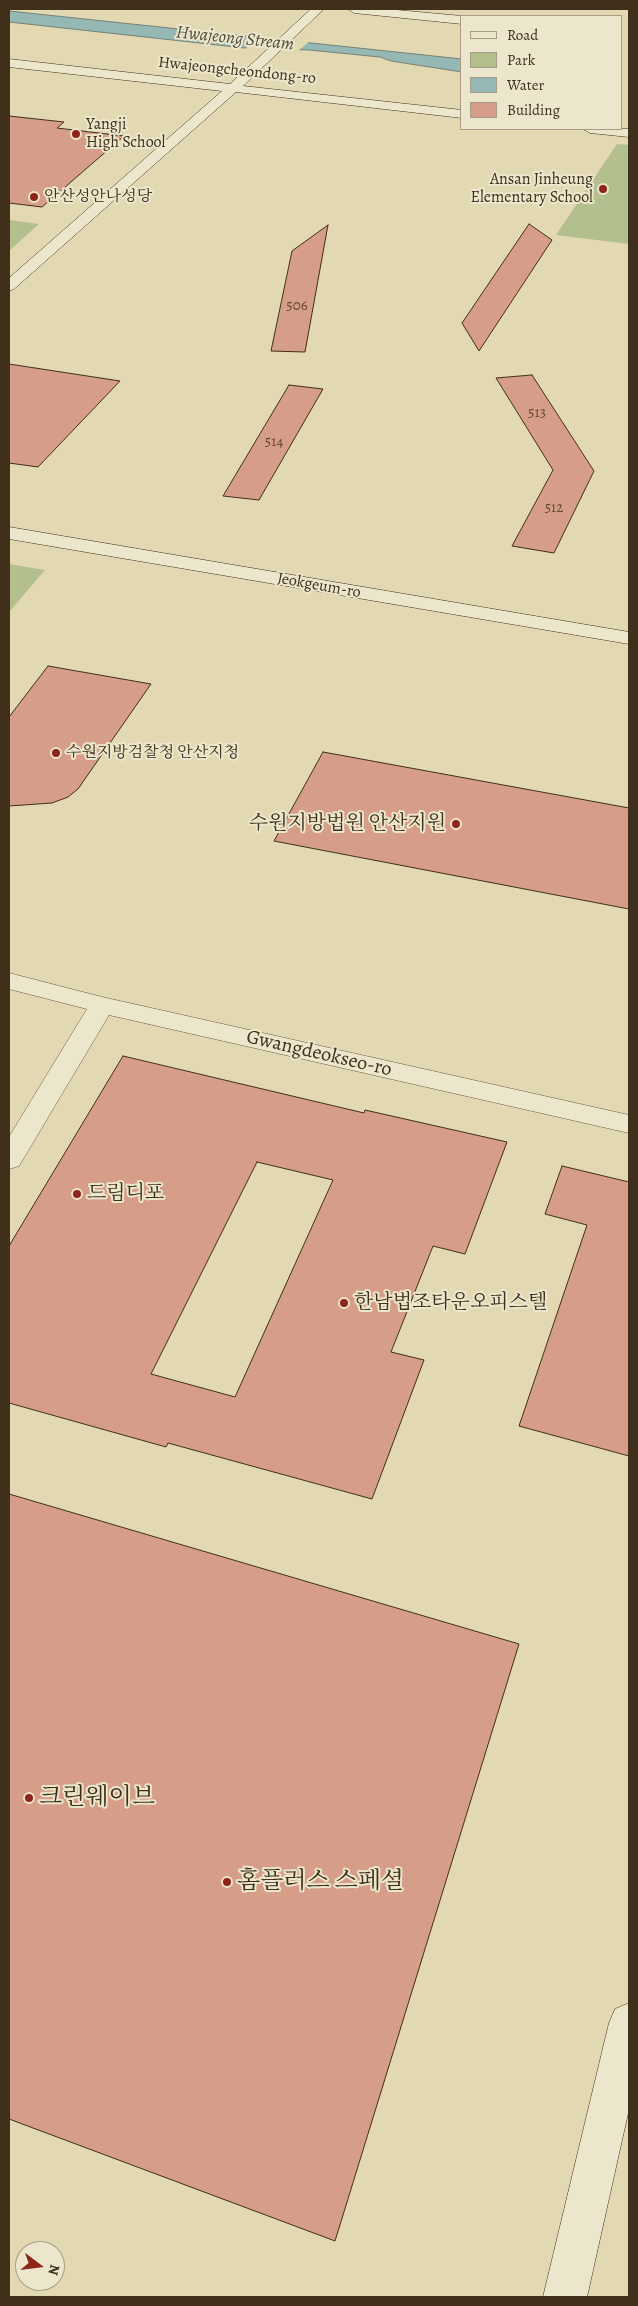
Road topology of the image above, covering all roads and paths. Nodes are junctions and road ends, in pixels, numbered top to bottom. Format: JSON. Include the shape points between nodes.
{"nodes":[{"id":1,"x":318,"y":9,"type":"edge"},
{"id":2,"x":354,"y":9,"type":"edge"},
{"id":3,"x":460,"y":20,"type":"edge"},
{"id":4,"x":9,"y":63,"type":"edge"},
{"id":5,"x":233,"y":88,"type":"junction"},
{"id":6,"x":460,"y":114,"type":"edge"},
{"id":7,"x":600,"y":130,"type":"edge"},
{"id":8,"x":629,"y":133,"type":"edge"},
{"id":9,"x":9,"y":286,"type":"edge"},
{"id":10,"x":9,"y":533,"type":"edge"},
{"id":11,"x":629,"y":638,"type":"edge"},
{"id":12,"x":9,"y":981,"type":"edge"},
{"id":13,"x":102,"y":1005,"type":"junction"},
{"id":14,"x":629,"y":1124,"type":"edge"},
{"id":15,"x":9,"y":1159,"type":"edge"},
{"id":16,"x":629,"y":2023,"type":"edge"},
{"id":17,"x":565,"y":2297,"type":"edge"}],
"edges":[{"from":1,"to":5,"type":"street"},
{"from":2,"to":3,"type":"street"},
{"from":4,"to":5,"type":"street","name":"Hwajeongcheondong-ro"},
{"from":5,"to":6,"type":"street","name":"Hwajeongcheondong-ro"},
{"from":5,"to":9,"type":"street"},
{"from":7,"to":8,"type":"street"},
{"from":10,"to":11,"type":"street","name":"Jeokgeum-ro"},
{"from":12,"to":13,"type":"street","name":"Gwangdeokseo-ro"},
{"from":13,"to":14,"type":"street","name":"Gwangdeokseo-ro"},
{"from":13,"to":15,"type":"street"},
{"from":16,"to":17,"type":"street"}]}
